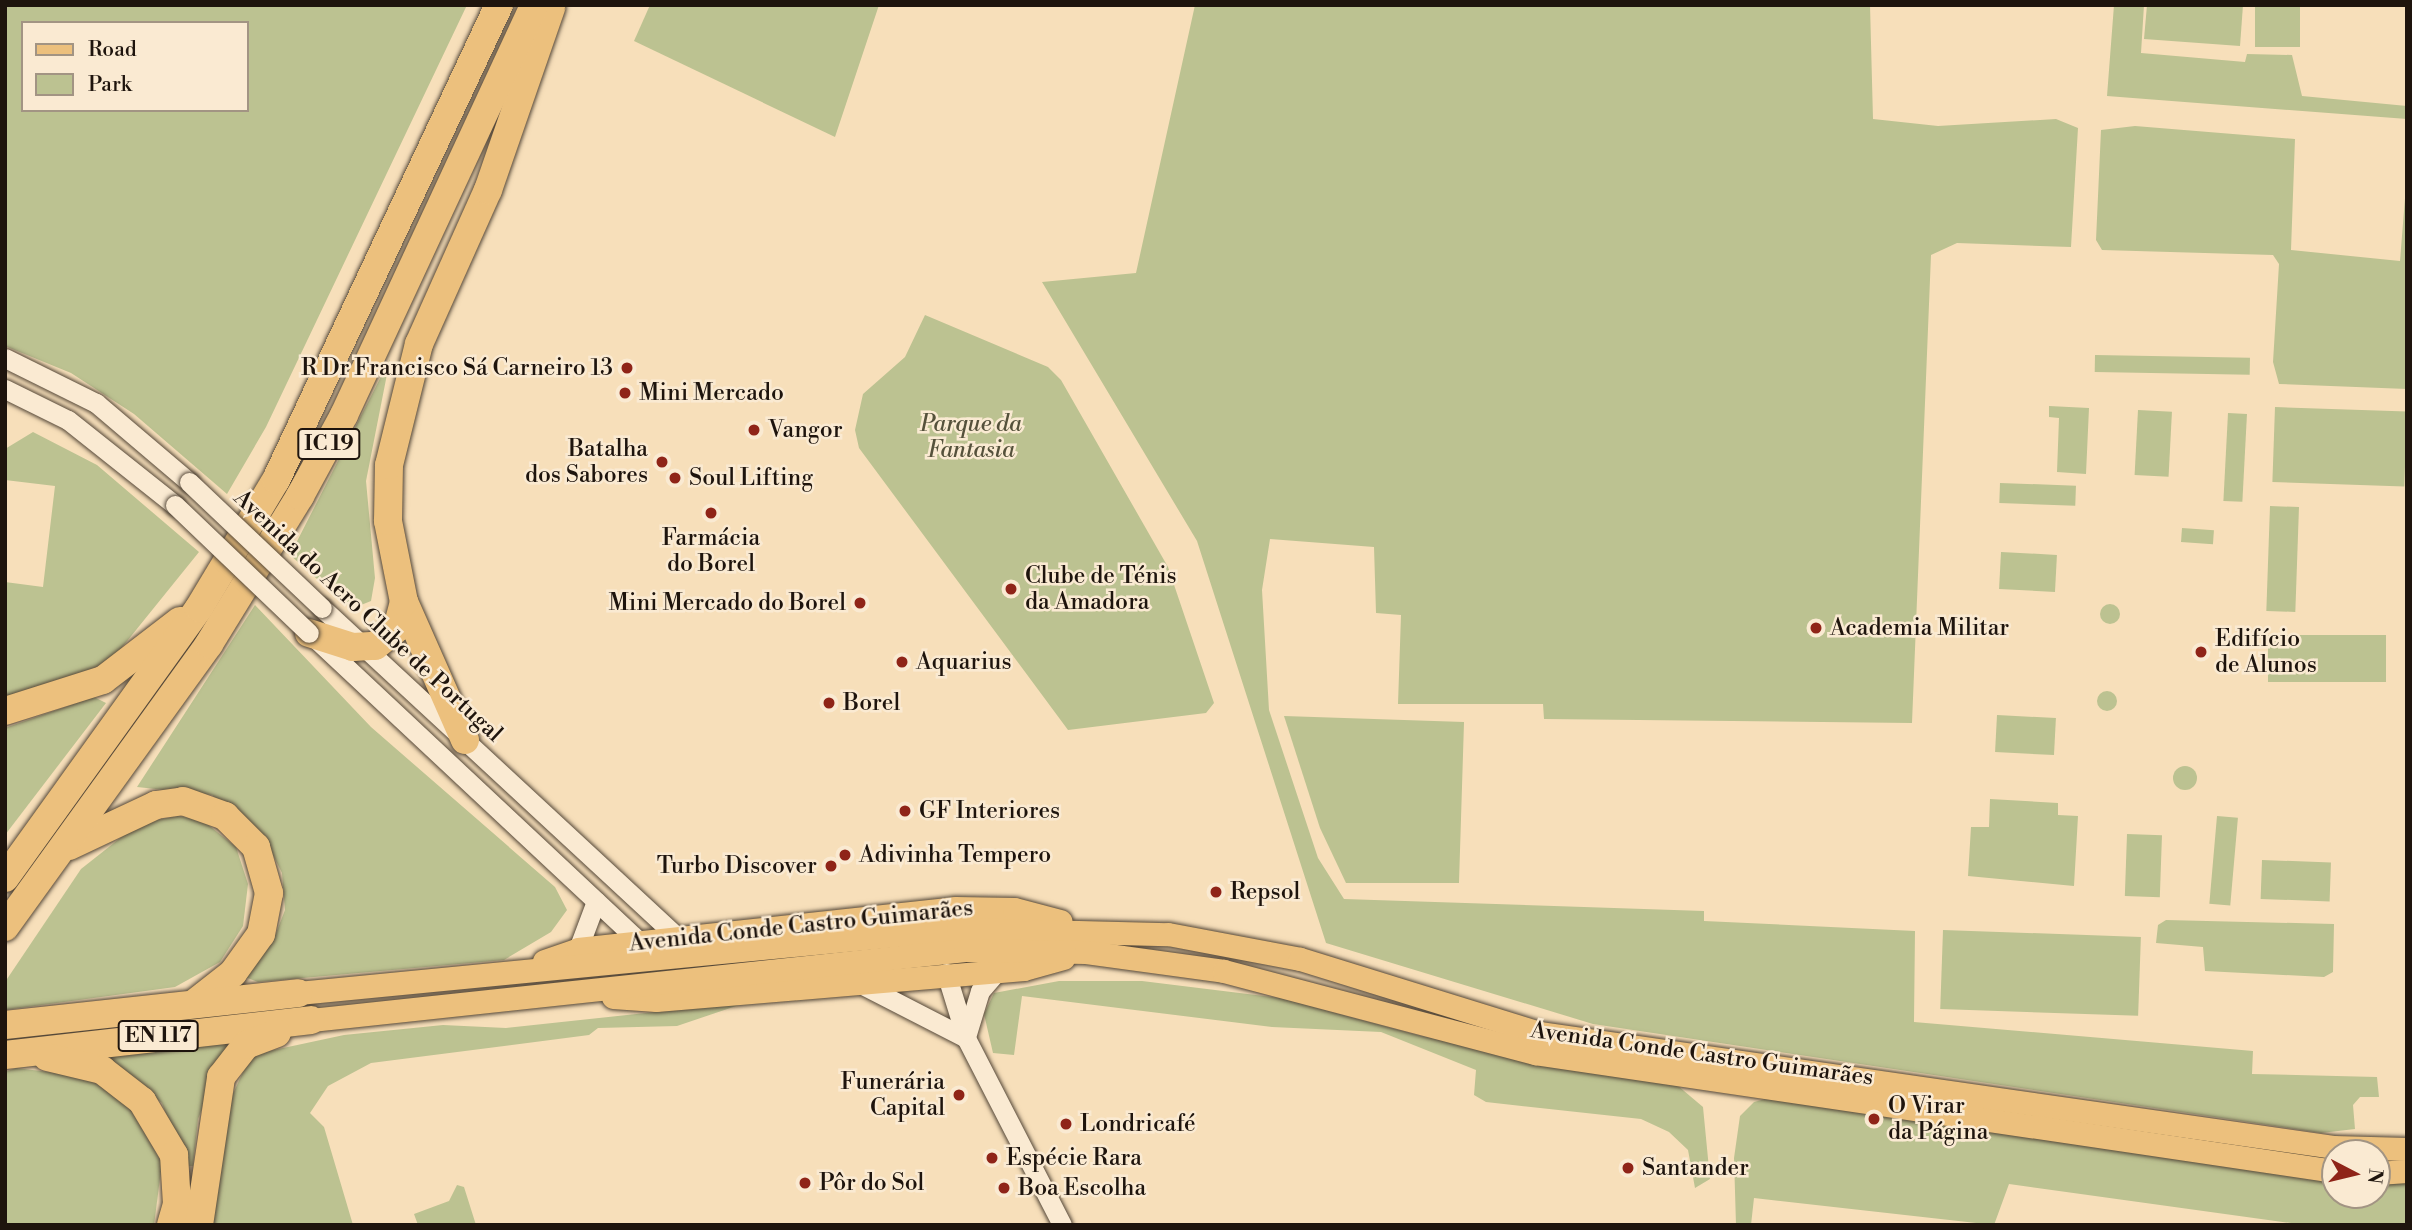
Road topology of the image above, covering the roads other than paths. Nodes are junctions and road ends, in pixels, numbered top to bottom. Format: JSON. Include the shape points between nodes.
{"nodes":[{"id":1,"x":499,"y":5,"type":"edge"},
{"id":2,"x":534,"y":5,"type":"edge"},
{"id":3,"x":552,"y":5,"type":"edge"},
{"id":4,"x":5,"y":358,"type":"edge"},
{"id":5,"x":5,"y":388,"type":"edge"},
{"id":6,"x":404,"y":602,"type":"junction"},
{"id":7,"x":199,"y":608,"type":"junction"},
{"id":8,"x":316,"y":621,"type":"junction"},
{"id":9,"x":366,"y":648,"type":"junction"},
{"id":10,"x":5,"y":711,"type":"edge"},
{"id":11,"x":465,"y":740,"type":"junction"},
{"id":12,"x":581,"y":848,"type":"junction"},
{"id":13,"x":63,"y":849,"type":"junction"},
{"id":14,"x":561,"y":869,"type":"junction"},
{"id":15,"x":5,"y":878,"type":"edge"},
{"id":16,"x":596,"y":901,"type":"junction"},
{"id":17,"x":5,"y":927,"type":"edge"},
{"id":18,"x":640,"y":942,"type":"junction"},
{"id":19,"x":688,"y":942,"type":"junction"},
{"id":20,"x":939,"y":942,"type":"junction"},
{"id":21,"x":578,"y":948,"type":"junction"},
{"id":22,"x":1086,"y":952,"type":"junction"},
{"id":23,"x":658,"y":958,"type":"junction"},
{"id":24,"x":998,"y":970,"type":"junction"},
{"id":25,"x":514,"y":973,"type":"junction"},
{"id":26,"x":854,"y":980,"type":"junction"},
{"id":27,"x":686,"y":988,"type":"junction"},
{"id":28,"x":298,"y":993,"type":"joint"},
{"id":29,"x":196,"y":1002,"type":"junction"},
{"id":30,"x":311,"y":1020,"type":"junction"},
{"id":31,"x":5,"y":1025,"type":"edge"},
{"id":32,"x":966,"y":1038,"type":"junction"},
{"id":33,"x":5,"y":1056,"type":"edge"},
{"id":34,"x":1757,"y":1062,"type":"junction"},
{"id":35,"x":1729,"y":1084,"type":"junction"},
{"id":36,"x":2395,"y":1149,"type":"edge"},
{"id":37,"x":2321,"y":1169,"type":"edge"},
{"id":38,"x":171,"y":1225,"type":"edge"},
{"id":39,"x":198,"y":1225,"type":"edge"},
{"id":40,"x":1062,"y":1225,"type":"edge"}],
"edges":[{"from":1,"to":7,"type":"highway","number":"IC 19","via":[[323,387]]},
{"from":2,"to":13,"type":"highway","number":"IC 19","via":[[344,415],[300,496],[209,644]]},
{"from":3,"to":6,"type":"highway","via":[[503,153],[403,391],[389,465],[391,543]]},
{"from":4,"to":8,"type":"street","name":"Avenida do Aero Clube de Portugal","bridge":true,"via":[[96,403],[189,482]]},
{"from":5,"to":8,"type":"street","name":"Avenida do Aero Clube de Portugal","bridge":true,"via":[[68,420]]},
{"from":6,"to":9,"type":"highway","via":[[393,634]]},
{"from":6,"to":11,"type":"highway"},
{"from":7,"to":10,"type":"highway","via":[[103,680]]},
{"from":7,"to":15,"type":"highway","number":"IC 19"},
{"from":8,"to":9,"type":"highway"},
{"from":8,"to":14,"type":"street","name":"Avenida do Aero Clube de Portugal"},
{"from":9,"to":11,"type":"street","name":"Avenida do Aero Clube de Portugal"},
{"from":11,"to":12,"type":"street","name":"Avenida do Aero Clube de Portugal"},
{"from":12,"to":14,"type":"street"},
{"from":12,"to":19,"type":"street","name":"Avenida do Aero Clube de Portugal"},
{"from":13,"to":17,"type":"highway","number":"IC 19"},
{"from":13,"to":29,"type":"highway","via":[[156,805],[183,801],[241,829],[256,847],[269,892],[261,934],[233,973]]},
{"from":14,"to":16,"type":"street","name":"Avenida do Aero Clube de Portugal"},
{"from":16,"to":18,"type":"street","name":"Avenida do Aero Clube de Portugal"},
{"from":16,"to":21,"type":"street"},
{"from":18,"to":19,"type":"main road","name":"Avenida Conde Castro Guimarães"},
{"from":18,"to":21,"type":"main road","name":"Avenida Conde Castro Guimarães"},
{"from":18,"to":23,"type":"main road"},
{"from":19,"to":20,"type":"main road","name":"Avenida Conde Castro Guimarães"},
{"from":19,"to":23,"type":"main road","name":"Avenida Conde Castro Guimarães"},
{"from":19,"to":27,"type":"main road"},
{"from":20,"to":22,"type":"main road","name":"Avenida Conde Castro Guimarães"},
{"from":20,"to":24,"type":"main road","name":"Avenida Conde Castro Guimarães"},
{"from":20,"to":26,"type":"main road","name":"Avenida Conde Castro Guimarães"},
{"from":20,"to":27,"type":"main road","name":"Avenida Conde Castro Guimarães"},
{"from":20,"to":32,"type":"street"},
{"from":20,"to":34,"type":"main road","name":"Avenida Conde Castro Guimarães","via":[[1014,909],[1090,929],[1168,934],[1300,959],[1539,1033]]},
{"from":21,"to":25,"type":"main road","name":"Avenida Conde Castro Guimarães"},
{"from":22,"to":24,"type":"main road","name":"Avenida Conde Castro Guimarães"},
{"from":22,"to":35,"type":"main road","name":"Avenida Conde Castro Guimarães","via":[[1224,971],[1535,1053]]},
{"from":23,"to":25,"type":"main road","name":"Avenida Conde Castro Guimarães"},
{"from":23,"to":27,"type":"main road"},
{"from":24,"to":32,"type":"street","via":[[980,991]]},
{"from":25,"to":28,"type":"main road","name":"Avenida Conde Castro Guimarães"},
{"from":26,"to":27,"type":"main road","name":"Avenida Conde Castro Guimarães"},
{"from":26,"to":32,"type":"street"},
{"from":27,"to":30,"type":"main road","name":"Avenida Conde Castro Guimarães","via":[[563,993]]},
{"from":28,"to":29,"type":"highway","number":"EN 117"},
{"from":29,"to":31,"type":"highway","number":"EN 117"},
{"from":30,"to":33,"type":"highway","number":"EN 117"},
{"from":30,"to":39,"type":"highway","via":[[246,1045],[229,1060],[221,1077]]},
{"from":32,"to":40,"type":"street"},
{"from":33,"to":38,"type":"highway","via":[[78,1062],[102,1070],[142,1101],[174,1156],[177,1204]]},
{"from":34,"to":35,"type":"main road","via":[[1738,1070]]},
{"from":34,"to":36,"type":"main road","name":"Avenida Conde Castro Guimarães","via":[[2333,1147]]},
{"from":35,"to":37,"type":"main road","name":"Avenida Conde Castro Guimarães"}]}
